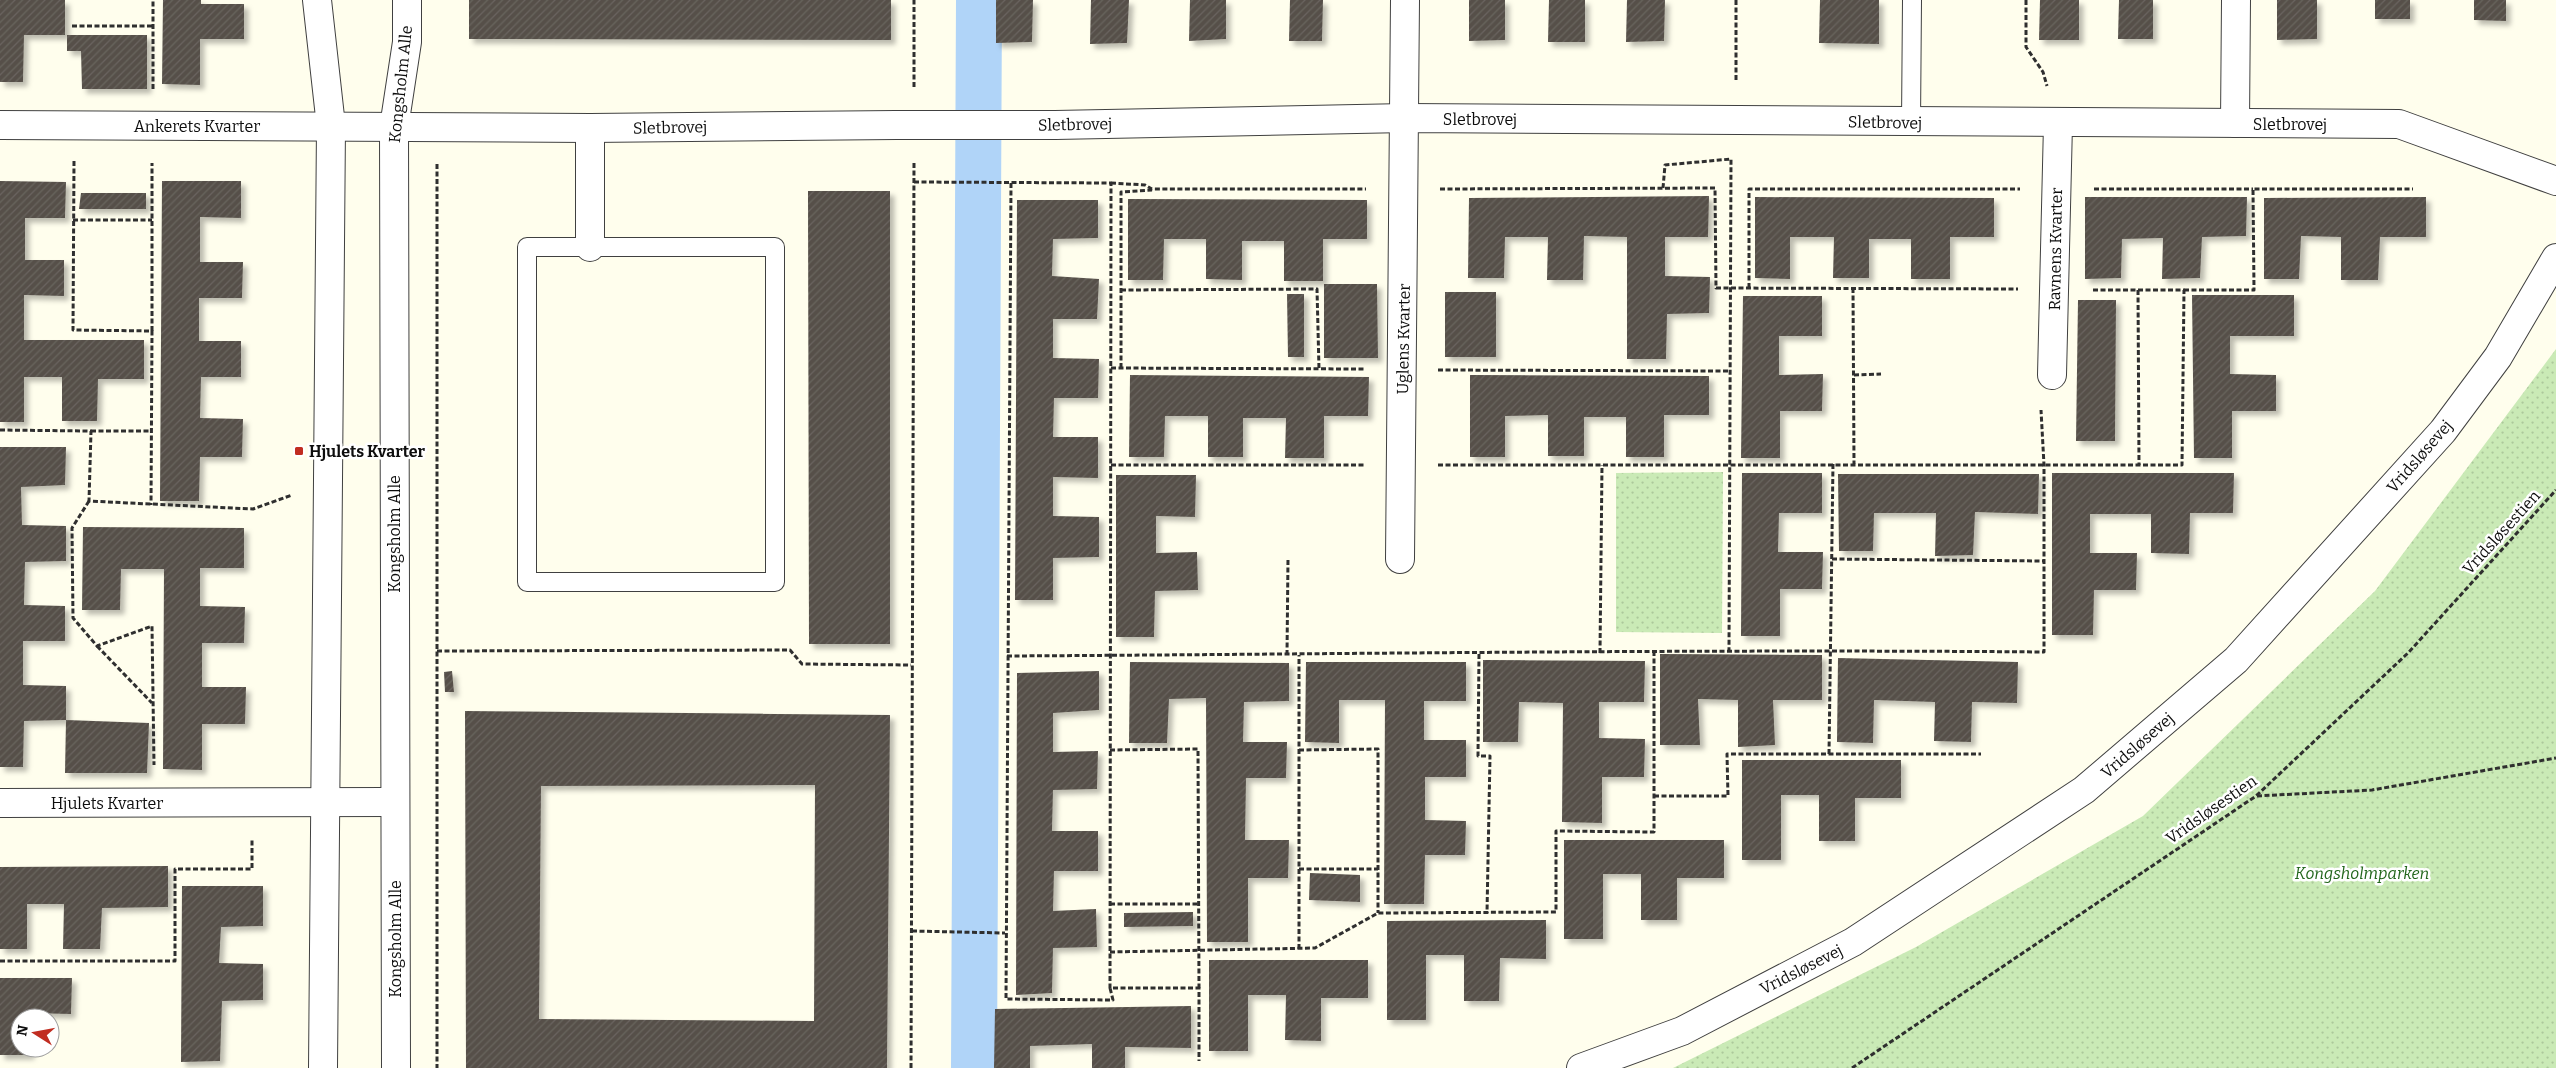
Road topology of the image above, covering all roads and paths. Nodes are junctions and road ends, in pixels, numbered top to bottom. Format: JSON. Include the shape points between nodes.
{"nodes":[{"id":1,"x":153,"y":0,"type":"edge"},
{"id":2,"x":317,"y":0,"type":"edge"},
{"id":3,"x":407,"y":0,"type":"edge"},
{"id":4,"x":914,"y":0,"type":"edge"},
{"id":5,"x":1405,"y":0,"type":"edge"},
{"id":6,"x":1736,"y":0,"type":"edge"},
{"id":7,"x":1912,"y":0,"type":"edge"},
{"id":8,"x":2026,"y":0,"type":"edge"},
{"id":9,"x":2236,"y":0,"type":"edge"},
{"id":10,"x":72,"y":26,"type":"dead end"},
{"id":11,"x":153,"y":26,"type":"junction"},
{"id":12,"x":1736,"y":82,"type":"dead end"},
{"id":13,"x":914,"y":96,"type":"dead end"},
{"id":14,"x":1406,"y":118,"type":"junction"},
{"id":15,"x":1911,"y":123,"type":"junction"},
{"id":16,"x":2058,"y":124,"type":"junction"},
{"id":17,"x":2236,"y":124,"type":"junction"},
{"id":18,"x":0,"y":125,"type":"edge"},
{"id":19,"x":74,"y":126,"type":"junction"},
{"id":20,"x":152,"y":126,"type":"junction"},
{"id":21,"x":331,"y":126,"type":"junction"},
{"id":22,"x":394,"y":127,"type":"junction"},
{"id":23,"x":437,"y":127,"type":"junction"},
{"id":24,"x":590,"y":128,"type":"junction"},
{"id":25,"x":914,"y":153,"type":"dead end"},
{"id":26,"x":2556,"y":181,"type":"edge"},
{"id":27,"x":914,"y":182,"type":"junction"},
{"id":28,"x":1011,"y":183,"type":"junction"},
{"id":29,"x":1110,"y":183,"type":"junction"},
{"id":30,"x":1663,"y":188,"type":"junction"},
{"id":31,"x":1404,"y":189,"type":"junction"},
{"id":32,"x":2253,"y":189,"type":"junction"},
{"id":33,"x":2413,"y":189,"type":"dead end"},
{"id":34,"x":1152,"y":190,"type":"junction"},
{"id":35,"x":2056,"y":190,"type":"junction"},
{"id":36,"x":73,"y":220,"type":"junction"},
{"id":37,"x":152,"y":220,"type":"junction"},
{"id":38,"x":590,"y":247,"type":"junction"},
{"id":39,"x":2556,"y":258,"type":"edge"},
{"id":40,"x":1729,"y":288,"type":"junction"},
{"id":41,"x":1749,"y":288,"type":"dead end"},
{"id":42,"x":1853,"y":288,"type":"dead end"},
{"id":43,"x":1121,"y":290,"type":"junction"},
{"id":44,"x":2138,"y":290,"type":"dead end"},
{"id":45,"x":2184,"y":290,"type":"dead end"},
{"id":46,"x":152,"y":331,"type":"junction"},
{"id":47,"x":1121,"y":368,"type":"dead end"},
{"id":48,"x":1319,"y":369,"type":"dead end"},
{"id":49,"x":1881,"y":374,"type":"dead end"},
{"id":50,"x":1854,"y":375,"type":"junction"},
{"id":51,"x":2052,"y":375,"type":"dead end"},
{"id":52,"x":2041,"y":402,"type":"dead end"},
{"id":53,"x":0,"y":430,"type":"edge"},
{"id":54,"x":91,"y":431,"type":"junction"},
{"id":55,"x":151,"y":431,"type":"junction"},
{"id":56,"x":1729,"y":464,"type":"junction"},
{"id":57,"x":1834,"y":464,"type":"junction"},
{"id":58,"x":1854,"y":464,"type":"junction"},
{"id":59,"x":2044,"y":464,"type":"junction"},
{"id":60,"x":1111,"y":465,"type":"junction"},
{"id":61,"x":1401,"y":465,"type":"junction"},
{"id":62,"x":1602,"y":465,"type":"junction"},
{"id":63,"x":2139,"y":465,"type":"dead end"},
{"id":64,"x":2556,"y":490,"type":"edge"},
{"id":65,"x":293,"y":495,"type":"dead end"},
{"id":66,"x":89,"y":500,"type":"junction"},
{"id":67,"x":151,"y":504,"type":"junction"},
{"id":68,"x":1288,"y":559,"type":"dead end"},
{"id":69,"x":1400,"y":559,"type":"dead end"},
{"id":70,"x":1832,"y":559,"type":"junction"},
{"id":71,"x":2044,"y":561,"type":"junction"},
{"id":72,"x":98,"y":646,"type":"junction"},
{"id":73,"x":1654,"y":650,"type":"junction"},
{"id":74,"x":1729,"y":650,"type":"junction"},
{"id":75,"x":1831,"y":650,"type":"junction"},
{"id":76,"x":437,"y":651,"type":"junction"},
{"id":77,"x":1479,"y":654,"type":"junction"},
{"id":78,"x":1600,"y":654,"type":"junction"},
{"id":79,"x":1110,"y":655,"type":"junction"},
{"id":80,"x":1287,"y":655,"type":"junction"},
{"id":81,"x":1299,"y":655,"type":"junction"},
{"id":82,"x":1008,"y":656,"type":"junction"},
{"id":83,"x":911,"y":665,"type":"junction"},
{"id":84,"x":153,"y":704,"type":"junction"},
{"id":85,"x":1110,"y":750,"type":"junction"},
{"id":86,"x":1299,"y":750,"type":"junction"},
{"id":87,"x":1829,"y":754,"type":"junction"},
{"id":88,"x":1982,"y":754,"type":"dead end"},
{"id":89,"x":2556,"y":758,"type":"edge"},
{"id":90,"x":1654,"y":796,"type":"junction"},
{"id":91,"x":2256,"y":796,"type":"junction"},
{"id":92,"x":394,"y":802,"type":"junction"},
{"id":93,"x":0,"y":803,"type":"edge"},
{"id":94,"x":155,"y":803,"type":"junction"},
{"id":95,"x":252,"y":803,"type":"junction"},
{"id":96,"x":326,"y":803,"type":"junction"},
{"id":97,"x":1299,"y":868,"type":"junction"},
{"id":98,"x":1378,"y":869,"type":"junction"},
{"id":99,"x":1110,"y":904,"type":"junction"},
{"id":100,"x":1198,"y":904,"type":"junction"},
{"id":101,"x":1378,"y":913,"type":"junction"},
{"id":102,"x":1488,"y":913,"type":"junction"},
{"id":103,"x":912,"y":931,"type":"junction"},
{"id":104,"x":1005,"y":933,"type":"junction"},
{"id":105,"x":1299,"y":949,"type":"junction"},
{"id":106,"x":1110,"y":952,"type":"junction"},
{"id":107,"x":1199,"y":952,"type":"junction"},
{"id":108,"x":0,"y":961,"type":"edge"},
{"id":109,"x":1110,"y":988,"type":"junction"},
{"id":110,"x":1199,"y":988,"type":"junction"},
{"id":111,"x":1199,"y":1060,"type":"dead end"},
{"id":112,"x":323,"y":1068,"type":"edge"},
{"id":113,"x":396,"y":1068,"type":"edge"},
{"id":114,"x":437,"y":1068,"type":"edge"},
{"id":115,"x":911,"y":1068,"type":"edge"},
{"id":116,"x":1581,"y":1068,"type":"edge"},
{"id":117,"x":1852,"y":1068,"type":"edge"}],
"edges":[{"from":1,"to":11,"type":"path"},
{"from":2,"to":21,"type":"street"},
{"from":3,"to":22,"type":"street","name":"Kongsholm Alle","via":[[407,42]]},
{"from":4,"to":13,"type":"path"},
{"from":5,"to":14,"type":"street","name":"Uglens Kvarter"},
{"from":6,"to":12,"type":"path"},
{"from":7,"to":15,"type":"lane"},
{"from":8,"to":16,"type":"path","via":[[2026,47],[2043,72]]},
{"from":9,"to":17,"type":"street"},
{"from":10,"to":11,"type":"path"},
{"from":11,"to":20,"type":"path"},
{"from":14,"to":15,"type":"street","name":"Sletbrovej"},
{"from":14,"to":24,"type":"street","name":"Sletbrovej","bridge":true,"via":[[1055,125]]},
{"from":14,"to":31,"type":"street","name":"Uglens Kvarter"},
{"from":15,"to":16,"type":"street","name":"Sletbrovej"},
{"from":16,"to":17,"type":"street","name":"Sletbrovej"},
{"from":16,"to":35,"type":"street","name":"Ravnens Kvarter"},
{"from":17,"to":26,"type":"street","name":"Sletbrovej","via":[[2399,124]]},
{"from":18,"to":19,"type":"street","name":"Ankerets Kvarter"},
{"from":19,"to":20,"type":"street","name":"Ankerets Kvarter"},
{"from":19,"to":36,"type":"path"},
{"from":20,"to":21,"type":"street","name":"Ankerets Kvarter"},
{"from":20,"to":37,"type":"path"},
{"from":21,"to":22,"type":"street","name":"Ankerets Kvarter"},
{"from":21,"to":96,"type":"street"},
{"from":22,"to":23,"type":"street","name":"Sletbrovej"},
{"from":22,"to":92,"type":"street","name":"Kongsholm Alle"},
{"from":23,"to":24,"type":"street","name":"Sletbrovej"},
{"from":23,"to":76,"type":"path"},
{"from":24,"to":38,"type":"street"},
{"from":25,"to":27,"type":"path"},
{"from":27,"to":28,"type":"path"},
{"from":27,"to":83,"type":"path"},
{"from":28,"to":29,"type":"path"},
{"from":28,"to":82,"type":"path"},
{"from":29,"to":34,"type":"path","via":[[1145,185]]},
{"from":29,"to":60,"type":"path"},
{"from":30,"to":31,"type":"path"},
{"from":30,"to":40,"type":"path","via":[[1715,188],[1716,288]]},
{"from":30,"to":40,"type":"path","via":[[1665,165],[1730,159]]},
{"from":31,"to":34,"type":"path"},
{"from":31,"to":61,"type":"street","name":"Uglens Kvarter"},
{"from":32,"to":33,"type":"path"},
{"from":32,"to":35,"type":"path"},
{"from":32,"to":45,"type":"path","via":[[2254,290]]},
{"from":34,"to":43,"type":"path","via":[[1122,192]]},
{"from":35,"to":41,"type":"path","via":[[1749,189]]},
{"from":35,"to":51,"type":"street","name":"Ravnens Kvarter"},
{"from":36,"to":37,"type":"path"},
{"from":36,"to":46,"type":"path","via":[[72,330]]},
{"from":37,"to":46,"type":"path"},
{"from":38,"to":38,"type":"lane","via":[[776,247],[775,582],[527,582],[527,247]]},
{"from":39,"to":116,"type":"street","name":"Vridsløsevej","via":[[2498,357],[2443,431],[2236,660],[2084,790],[1853,942],[1682,1031]]},
{"from":40,"to":56,"type":"path"},
{"from":42,"to":50,"type":"path"},
{"from":43,"to":47,"type":"path"},
{"from":43,"to":48,"type":"path","via":[[1317,289]]},
{"from":44,"to":63,"type":"path"},
{"from":46,"to":55,"type":"path"},
{"from":49,"to":50,"type":"path"},
{"from":50,"to":58,"type":"path"},
{"from":52,"to":59,"type":"path"},
{"from":53,"to":54,"type":"path"},
{"from":54,"to":55,"type":"path"},
{"from":54,"to":66,"type":"path"},
{"from":55,"to":67,"type":"path"},
{"from":56,"to":57,"type":"path"},
{"from":56,"to":62,"type":"path"},
{"from":56,"to":74,"type":"path"},
{"from":57,"to":58,"type":"path"},
{"from":57,"to":70,"type":"path"},
{"from":58,"to":59,"type":"path"},
{"from":59,"to":71,"type":"path"},
{"from":60,"to":61,"type":"path"},
{"from":60,"to":79,"type":"path"},
{"from":61,"to":62,"type":"path"},
{"from":61,"to":69,"type":"street","name":"Uglens Kvarter"},
{"from":62,"to":78,"type":"path"},
{"from":64,"to":91,"type":"path","name":"Vridsløsestien","via":[[2408,653]]},
{"from":65,"to":67,"type":"path","via":[[253,509]]},
{"from":66,"to":67,"type":"path"},
{"from":66,"to":72,"type":"path","via":[[72,528],[73,618]]},
{"from":68,"to":80,"type":"path"},
{"from":70,"to":71,"type":"path"},
{"from":70,"to":75,"type":"path"},
{"from":71,"to":75,"type":"path","via":[[2044,652]]},
{"from":72,"to":84,"type":"path"},
{"from":72,"to":84,"type":"path","via":[[152,626]]},
{"from":73,"to":74,"type":"path"},
{"from":73,"to":78,"type":"path"},
{"from":73,"to":90,"type":"path"},
{"from":74,"to":75,"type":"path"},
{"from":75,"to":87,"type":"path"},
{"from":76,"to":83,"type":"path","via":[[790,650],[802,664]]},
{"from":76,"to":114,"type":"path"},
{"from":77,"to":78,"type":"path"},
{"from":77,"to":81,"type":"path"},
{"from":77,"to":102,"type":"path","via":[[1478,756],[1490,756]]},
{"from":79,"to":80,"type":"path"},
{"from":79,"to":82,"type":"path"},
{"from":79,"to":85,"type":"path"},
{"from":80,"to":81,"type":"path"},
{"from":81,"to":86,"type":"path"},
{"from":82,"to":104,"type":"path"},
{"from":83,"to":103,"type":"path"},
{"from":84,"to":94,"type":"path"},
{"from":85,"to":99,"type":"path"},
{"from":85,"to":100,"type":"path","via":[[1198,749]]},
{"from":86,"to":97,"type":"path"},
{"from":86,"to":98,"type":"path","via":[[1378,749]]},
{"from":87,"to":88,"type":"path"},
{"from":87,"to":90,"type":"path","via":[[1727,754],[1728,796]]},
{"from":89,"to":91,"type":"path","via":[[2372,790]]},
{"from":90,"to":102,"type":"path","via":[[1654,832],[1556,832],[1556,912]]},
{"from":91,"to":117,"type":"path","name":"Vridsløsestien"},
{"from":92,"to":96,"type":"street","name":"Hjulets Kvarter"},
{"from":92,"to":113,"type":"street","name":"Kongsholm Alle"},
{"from":93,"to":94,"type":"street","name":"Hjulets Kvarter"},
{"from":94,"to":95,"type":"street","name":"Hjulets Kvarter"},
{"from":95,"to":96,"type":"street","name":"Hjulets Kvarter"},
{"from":95,"to":108,"type":"path","via":[[252,869],[175,869],[175,961]]},
{"from":96,"to":112,"type":"street"},
{"from":97,"to":98,"type":"path"},
{"from":97,"to":105,"type":"path"},
{"from":98,"to":101,"type":"path"},
{"from":99,"to":100,"type":"path"},
{"from":99,"to":106,"type":"path"},
{"from":100,"to":107,"type":"path"},
{"from":101,"to":102,"type":"path"},
{"from":101,"to":105,"type":"path","via":[[1315,948]]},
{"from":103,"to":104,"type":"path"},
{"from":103,"to":115,"type":"path"},
{"from":104,"to":109,"type":"path","via":[[1006,999],[1113,1000]]},
{"from":105,"to":107,"type":"path"},
{"from":106,"to":107,"type":"path"},
{"from":106,"to":109,"type":"path"},
{"from":107,"to":110,"type":"path"},
{"from":109,"to":110,"type":"path"},
{"from":110,"to":111,"type":"path"}]}
